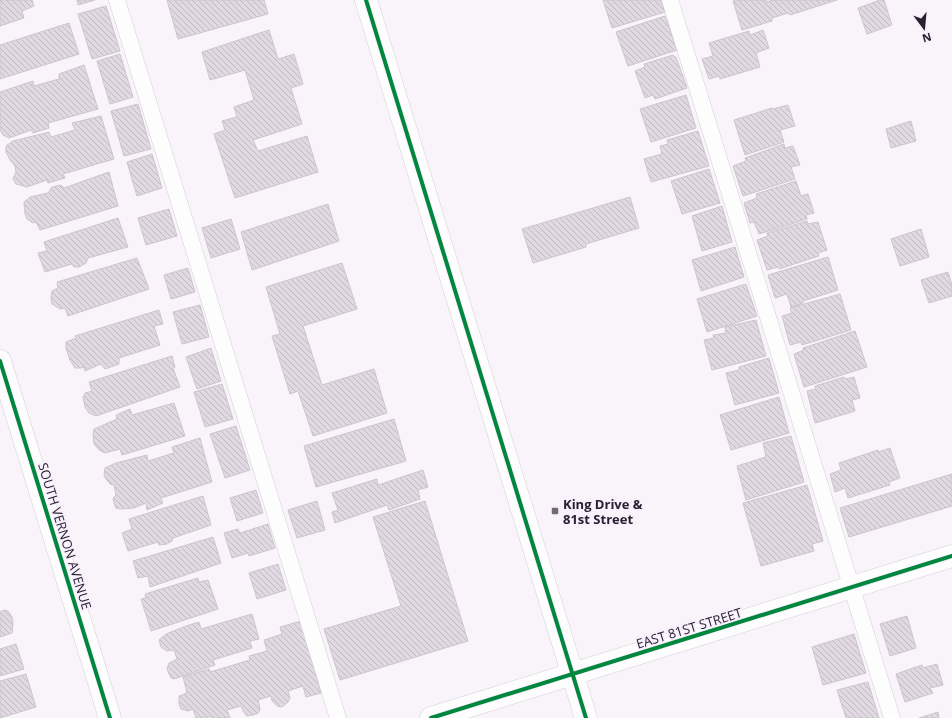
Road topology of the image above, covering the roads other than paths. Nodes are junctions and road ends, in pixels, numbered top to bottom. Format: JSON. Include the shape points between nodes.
{"nodes":[{"id":1,"x":117,"y":0,"type":"edge"},
{"id":2,"x":366,"y":0,"type":"edge"},
{"id":3,"x":670,"y":0,"type":"edge"},
{"id":4,"x":0,"y":360,"type":"edge"},
{"id":5,"x":952,"y":556,"type":"edge"},
{"id":6,"x":852,"y":588,"type":"junction"},
{"id":7,"x":573,"y":674,"type":"junction"},
{"id":8,"x":110,"y":718,"type":"edge"},
{"id":9,"x":338,"y":718,"type":"edge"},
{"id":10,"x":431,"y":718,"type":"edge"},
{"id":11,"x":586,"y":718,"type":"edge"},
{"id":12,"x":892,"y":718,"type":"edge"}],
"edges":[{"from":1,"to":9,"type":"lane"},
{"from":2,"to":7,"type":"street"},
{"from":3,"to":6,"type":"lane"},
{"from":4,"to":8,"type":"street","name":"SOUTH VERNON AVENUE"},
{"from":5,"to":6,"type":"street","name":"EAST 81ST STREET"},
{"from":6,"to":7,"type":"street","name":"EAST 81ST STREET"},
{"from":6,"to":12,"type":"lane"},
{"from":7,"to":10,"type":"street","name":"EAST 81ST STREET"},
{"from":7,"to":11,"type":"street"}]}
